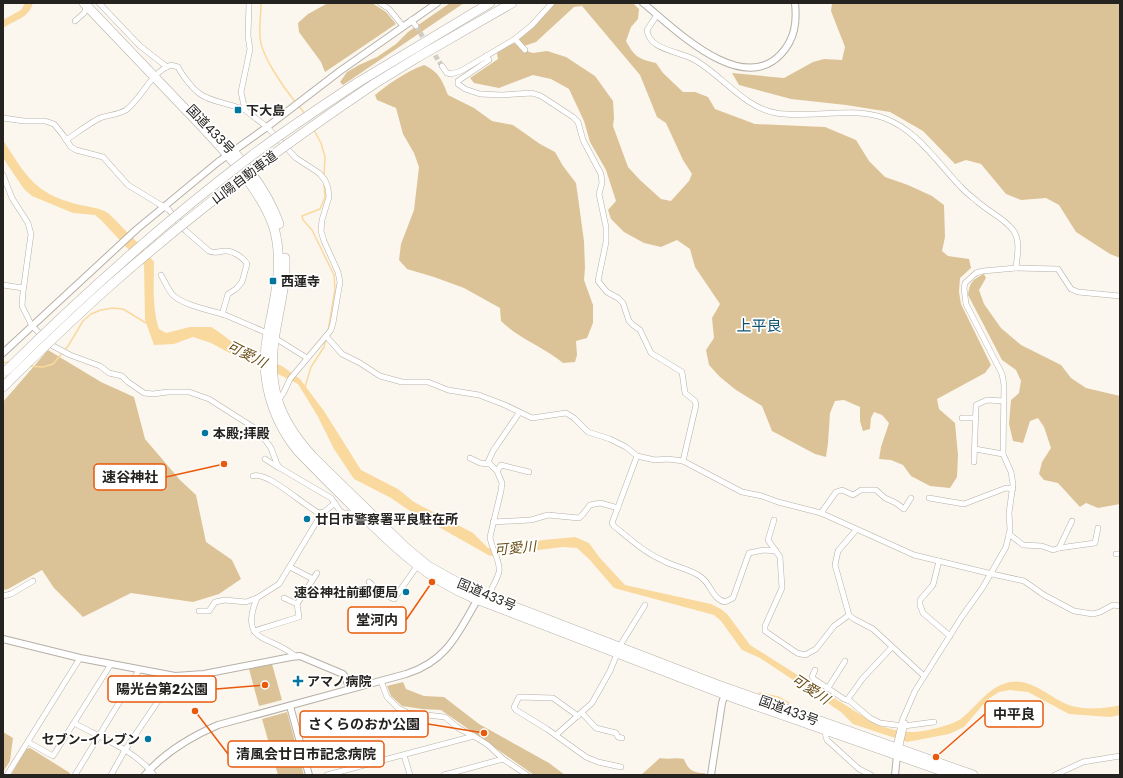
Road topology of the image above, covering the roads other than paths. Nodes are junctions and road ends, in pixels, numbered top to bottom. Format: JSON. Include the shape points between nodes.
{"nodes":[{"id":1,"x":99,"y":3,"type":"edge"},
{"id":2,"x":249,"y":3,"type":"edge"},
{"id":3,"x":380,"y":3,"type":"edge"},
{"id":4,"x":437,"y":3,"type":"edge"},
{"id":5,"x":479,"y":3,"type":"edge"},
{"id":6,"x":490,"y":3,"type":"edge"},
{"id":7,"x":512,"y":3,"type":"edge"},
{"id":8,"x":517,"y":3,"type":"edge"},
{"id":9,"x":552,"y":3,"type":"edge"},
{"id":10,"x":643,"y":3,"type":"edge"},
{"id":11,"x":795,"y":3,"type":"edge"},
{"id":12,"x":86,"y":4,"type":"edge"},
{"id":13,"x":657,"y":15,"type":"junction"},
{"id":14,"x":75,"y":21,"type":"dead end"},
{"id":15,"x":403,"y":26,"type":"junction"},
{"id":16,"x":466,"y":29,"type":"junction"},
{"id":17,"x":515,"y":39,"type":"junction"},
{"id":18,"x":410,"y":50,"type":"junction"},
{"id":19,"x":525,"y":50,"type":"dead end"},
{"id":20,"x":486,"y":56,"type":"junction"},
{"id":21,"x":442,"y":66,"type":"tunnel mouth"},
{"id":22,"x":166,"y":67,"type":"junction"},
{"id":23,"x":156,"y":77,"type":"junction"},
{"id":24,"x":245,"y":110,"type":"junction"},
{"id":25,"x":3,"y":118,"type":"edge"},
{"id":26,"x":267,"y":127,"type":"junction"},
{"id":27,"x":66,"y":140,"type":"junction"},
{"id":28,"x":230,"y":153,"type":"junction"},
{"id":29,"x":3,"y":175,"type":"edge"},
{"id":30,"x":164,"y":206,"type":"junction"},
{"id":31,"x":1016,"y":268,"type":"junction"},
{"id":32,"x":161,"y":275,"type":"dead end"},
{"id":33,"x":3,"y":285,"type":"edge"},
{"id":34,"x":23,"y":288,"type":"junction"},
{"id":35,"x":1120,"y":296,"type":"edge"},
{"id":36,"x":225,"y":315,"type":"junction"},
{"id":37,"x":32,"y":326,"type":"junction"},
{"id":38,"x":271,"y":335,"type":"junction"},
{"id":39,"x":326,"y":336,"type":"junction"},
{"id":40,"x":3,"y":353,"type":"edge"},
{"id":41,"x":307,"y":358,"type":"junction"},
{"id":42,"x":269,"y":372,"type":"junction"},
{"id":43,"x":8,"y":373,"type":"edge"},
{"id":44,"x":3,"y":387,"type":"edge"},
{"id":45,"x":1004,"y":401,"type":"junction"},
{"id":46,"x":278,"y":402,"type":"junction"},
{"id":47,"x":519,"y":413,"type":"junction"},
{"id":48,"x":962,"y":418,"type":"dead end"},
{"id":49,"x":976,"y":418,"type":"junction"},
{"id":50,"x":975,"y":449,"type":"junction"},
{"id":51,"x":1003,"y":454,"type":"junction"},
{"id":52,"x":636,"y":456,"type":"junction"},
{"id":53,"x":470,"y":458,"type":"dead end"},
{"id":54,"x":265,"y":459,"type":"dead end"},
{"id":55,"x":683,"y":461,"type":"junction"},
{"id":56,"x":974,"y":462,"type":"dead end"},
{"id":57,"x":488,"y":464,"type":"junction"},
{"id":58,"x":280,"y":468,"type":"junction"},
{"id":59,"x":497,"y":472,"type":"junction"},
{"id":60,"x":529,"y":472,"type":"dead end"},
{"id":61,"x":253,"y":476,"type":"dead end"},
{"id":62,"x":1013,"y":489,"type":"junction"},
{"id":63,"x":912,"y":498,"type":"dead end"},
{"id":64,"x":929,"y":498,"type":"dead end"},
{"id":65,"x":335,"y":502,"type":"junction"},
{"id":66,"x":360,"y":508,"type":"junction"},
{"id":67,"x":618,"y":508,"type":"junction"},
{"id":68,"x":322,"y":513,"type":"junction"},
{"id":69,"x":821,"y":513,"type":"junction"},
{"id":70,"x":774,"y":520,"type":"dead end"},
{"id":71,"x":1072,"y":521,"type":"dead end"},
{"id":72,"x":494,"y":522,"type":"junction"},
{"id":73,"x":1098,"y":528,"type":"dead end"},
{"id":74,"x":856,"y":530,"type":"junction"},
{"id":75,"x":1009,"y":534,"type":"junction"},
{"id":76,"x":1059,"y":548,"type":"junction"},
{"id":77,"x":776,"y":551,"type":"junction"},
{"id":78,"x":939,"y":561,"type":"junction"},
{"id":79,"x":290,"y":566,"type":"junction"},
{"id":80,"x":415,"y":569,"type":"dead end"},
{"id":81,"x":317,"y":573,"type":"dead end"},
{"id":82,"x":992,"y":574,"type":"junction"},
{"id":83,"x":313,"y":579,"type":"junction"},
{"id":84,"x":33,"y":581,"type":"dead end"},
{"id":85,"x":369,"y":582,"type":"dead end"},
{"id":86,"x":3,"y":596,"type":"edge"},
{"id":87,"x":488,"y":596,"type":"junction"},
{"id":88,"x":257,"y":598,"type":"junction"},
{"id":89,"x":284,"y":598,"type":"dead end"},
{"id":90,"x":474,"y":601,"type":"junction"},
{"id":91,"x":297,"y":604,"type":"junction"},
{"id":92,"x":645,"y":605,"type":"dead end"},
{"id":93,"x":1120,"y":606,"type":"edge"},
{"id":94,"x":199,"y":611,"type":"dead end"},
{"id":95,"x":849,"y":615,"type":"junction"},
{"id":96,"x":254,"y":631,"type":"junction"},
{"id":97,"x":950,"y":636,"type":"junction"},
{"id":98,"x":3,"y":640,"type":"edge"},
{"id":99,"x":892,"y":647,"type":"junction"},
{"id":100,"x":618,"y":650,"type":"junction"},
{"id":101,"x":296,"y":656,"type":"junction"},
{"id":102,"x":80,"y":658,"type":"junction"},
{"id":103,"x":845,"y":661,"type":"dead end"},
{"id":104,"x":111,"y":664,"type":"junction"},
{"id":105,"x":139,"y":670,"type":"junction"},
{"id":106,"x":815,"y":670,"type":"dead end"},
{"id":107,"x":175,"y":676,"type":"junction"},
{"id":108,"x":924,"y":676,"type":"junction"},
{"id":109,"x":381,"y":681,"type":"junction"},
{"id":110,"x":828,"y":688,"type":"junction"},
{"id":111,"x":349,"y":690,"type":"junction"},
{"id":112,"x":726,"y":691,"type":"junction"},
{"id":113,"x":847,"y":700,"type":"junction"},
{"id":114,"x":290,"y":706,"type":"junction"},
{"id":115,"x":580,"y":714,"type":"junction"},
{"id":116,"x":934,"y":722,"type":"dead end"},
{"id":117,"x":74,"y":723,"type":"junction"},
{"id":118,"x":902,"y":727,"type":"junction"},
{"id":119,"x":824,"y":730,"type":"junction"},
{"id":120,"x":556,"y":735,"type":"junction"},
{"id":121,"x":98,"y":736,"type":"junction"},
{"id":122,"x":474,"y":736,"type":"junction"},
{"id":123,"x":622,"y":738,"type":"dead end"},
{"id":124,"x":28,"y":742,"type":"junction"},
{"id":125,"x":898,"y":747,"type":"junction"},
{"id":126,"x":125,"y":750,"type":"junction"},
{"id":127,"x":404,"y":755,"type":"junction"},
{"id":128,"x":1120,"y":756,"type":"edge"},
{"id":129,"x":503,"y":759,"type":"junction"},
{"id":130,"x":621,"y":767,"type":"dead end"},
{"id":131,"x":152,"y":772,"type":"edge"},
{"id":132,"x":8,"y":775,"type":"edge"},
{"id":133,"x":75,"y":775,"type":"edge"},
{"id":134,"x":111,"y":775,"type":"edge"},
{"id":135,"x":145,"y":775,"type":"edge"},
{"id":136,"x":309,"y":775,"type":"edge"},
{"id":137,"x":327,"y":775,"type":"edge"},
{"id":138,"x":410,"y":775,"type":"edge"},
{"id":139,"x":444,"y":775,"type":"edge"},
{"id":140,"x":527,"y":775,"type":"edge"},
{"id":141,"x":711,"y":775,"type":"edge"},
{"id":142,"x":871,"y":775,"type":"edge"},
{"id":143,"x":895,"y":775,"type":"edge"},
{"id":144,"x":954,"y":775,"type":"edge"},
{"id":145,"x":973,"y":775,"type":"edge"},
{"id":146,"x":1055,"y":775,"type":"edge"}],
"edges":[{"from":1,"to":22,"type":"street","via":[[140,46]]},
{"from":2,"to":24,"type":"street","via":[[250,49],[241,92]]},
{"from":3,"to":15,"type":"street"},
{"from":4,"to":15,"type":"street","via":[[414,23]]},
{"from":5,"to":18,"type":"highway"},
{"from":6,"to":18,"type":"highway","name":"山陽自動車道"},
{"from":7,"to":16,"type":"highway","name":"山陽自動車道"},
{"from":8,"to":16,"type":"highway"},
{"from":9,"to":17,"type":"street","via":[[532,26]]},
{"from":10,"to":13,"type":"street"},
{"from":11,"to":13,"type":"street","via":[[796,23],[792,39],[771,62],[753,67],[740,67],[706,53],[682,37]]},
{"from":12,"to":14,"type":"street","via":[[84,13]]},
{"from":12,"to":23,"type":"highway","name":"国道433号"},
{"from":13,"to":31,"type":"street","via":[[647,30],[653,42],[693,59],[735,93],[765,110],[785,114],[869,114],[905,128],[961,187],[1014,230],[1018,241]]},
{"from":15,"to":26,"type":"street"},
{"from":16,"to":43,"type":"highway","name":"山陽自動車道","bridge":true,"via":[[374,84],[315,124],[204,207]]},
{"from":17,"to":19,"type":"street"},
{"from":17,"to":20,"type":"street"},
{"from":18,"to":43,"type":"highway","name":"山陽自動車道","bridge":true,"via":[[357,83],[250,157],[187,206],[62,316]]},
{"from":20,"to":21,"type":"street","via":[[451,74]]},
{"from":20,"to":55,"type":"street","via":[[489,60],[458,81],[458,84],[480,94],[537,94],[578,122],[583,140],[601,174],[599,194],[606,227],[606,242],[598,281],[606,292],[623,302],[629,321],[640,330],[651,352],[682,372],[685,393],[695,401]]},
{"from":22,"to":23,"type":"street"},
{"from":22,"to":24,"type":"street","via":[[178,67],[200,94]]},
{"from":23,"to":27,"type":"street","via":[[127,109],[99,119]]},
{"from":23,"to":28,"type":"highway","name":"国道433号","via":[[188,105]]},
{"from":24,"to":26,"type":"street"},
{"from":25,"to":27,"type":"street","via":[[50,122],[58,127]]},
{"from":26,"to":28,"type":"street"},
{"from":26,"to":39,"type":"street","via":[[296,158],[322,176],[328,188],[329,197],[321,231],[340,282],[333,325]]},
{"from":27,"to":30,"type":"street","via":[[73,149],[102,157],[127,184]]},
{"from":28,"to":30,"type":"street"},
{"from":28,"to":38,"type":"highway","name":"国道433号","via":[[264,191],[280,228],[285,278]]},
{"from":29,"to":34,"type":"street","via":[[12,198],[28,223],[30,234]]},
{"from":30,"to":36,"type":"street","via":[[209,251],[229,251],[245,261],[243,279],[236,289],[229,293],[223,311]]},
{"from":30,"to":37,"type":"street"},
{"from":31,"to":35,"type":"street","via":[[1058,269],[1071,289]]},
{"from":31,"to":45,"type":"street","via":[[976,273],[965,283],[964,288],[966,304],[1002,374]]},
{"from":32,"to":36,"type":"street","via":[[173,296],[187,304]]},
{"from":33,"to":34,"type":"street"},
{"from":34,"to":37,"type":"street","via":[[22,306]]},
{"from":36,"to":38,"type":"street"},
{"from":37,"to":40,"type":"street"},
{"from":37,"to":58,"type":"street","via":[[53,346],[122,376],[144,393],[189,392],[209,399],[261,434]]},
{"from":38,"to":41,"type":"street"},
{"from":38,"to":42,"type":"highway","name":"国道433号"},
{"from":39,"to":41,"type":"street"},
{"from":39,"to":47,"type":"street","via":[[342,354],[380,376],[402,382],[428,382],[448,390],[479,396]]},
{"from":41,"to":46,"type":"street","via":[[289,380]]},
{"from":42,"to":46,"type":"highway","name":"国道433号"},
{"from":42,"to":66,"type":"highway","name":"国道433号","via":[[267,387],[272,407],[289,440]]},
{"from":43,"to":44,"type":"highway","name":"山陽自動車道"},
{"from":45,"to":49,"type":"street","via":[[987,400],[976,405]]},
{"from":45,"to":51,"type":"street"},
{"from":46,"to":66,"type":"highway","name":"国道433号","via":[[286,423],[298,442]]},
{"from":47,"to":52,"type":"street","via":[[532,418],[566,413],[588,432],[610,439]]},
{"from":47,"to":57,"type":"street","via":[[493,451]]},
{"from":48,"to":49,"type":"street"},
{"from":49,"to":50,"type":"street"},
{"from":50,"to":51,"type":"street"},
{"from":50,"to":56,"type":"street"},
{"from":51,"to":62,"type":"street","via":[[1011,472]]},
{"from":52,"to":55,"type":"street"},
{"from":52,"to":67,"type":"street"},
{"from":53,"to":57,"type":"street"},
{"from":54,"to":58,"type":"street"},
{"from":55,"to":69,"type":"street","via":[[742,492]]},
{"from":57,"to":59,"type":"street"},
{"from":58,"to":65,"type":"street"},
{"from":59,"to":60,"type":"street","via":[[501,465]]},
{"from":59,"to":72,"type":"street","via":[[502,487]]},
{"from":61,"to":68,"type":"street","via":[[272,481]]},
{"from":62,"to":64,"type":"street","via":[[1006,488],[964,504]]},
{"from":62,"to":75,"type":"street"},
{"from":63,"to":69,"type":"street","via":[[904,509],[876,490],[862,490],[853,494],[842,490],[836,492]]},
{"from":65,"to":66,"type":"street","via":[[344,513],[353,513]]},
{"from":65,"to":68,"type":"street"},
{"from":66,"to":87,"type":"highway","name":"国道433号","via":[[428,566],[471,590]]},
{"from":66,"to":90,"type":"highway","name":"国道433号","via":[[417,566]]},
{"from":67,"to":72,"type":"street","via":[[599,503],[590,505],[579,518],[548,515],[530,520]]},
{"from":67,"to":77,"type":"street","via":[[612,521],[614,526],[656,557],[701,577],[716,598],[724,602],[733,598],[748,553]]},
{"from":68,"to":79,"type":"street"},
{"from":69,"to":74,"type":"street"},
{"from":70,"to":77,"type":"street","via":[[768,540]]},
{"from":71,"to":76,"type":"street"},
{"from":72,"to":87,"type":"street","via":[[490,537],[499,572]]},
{"from":73,"to":76,"type":"street","via":[[1095,543]]},
{"from":74,"to":78,"type":"street","via":[[914,555]]},
{"from":74,"to":95,"type":"street","via":[[838,551],[835,565]]},
{"from":75,"to":76,"type":"street","via":[[1024,546],[1042,546],[1053,550]]},
{"from":75,"to":82,"type":"street","via":[[1006,548]]},
{"from":77,"to":95,"type":"street","via":[[780,559],[782,588],[765,626],[767,632],[797,653],[805,655],[816,649],[834,626]]},
{"from":78,"to":82,"type":"street"},
{"from":78,"to":97,"type":"street","via":[[932,585],[920,600],[920,605],[923,613]]},
{"from":79,"to":83,"type":"street"},
{"from":79,"to":88,"type":"street","via":[[279,584]]},
{"from":80,"to":85,"type":"street","via":[[394,599],[382,594]]},
{"from":81,"to":83,"type":"street"},
{"from":82,"to":93,"type":"street","via":[[1024,581],[1074,611],[1093,614]]},
{"from":82,"to":97,"type":"street"},
{"from":83,"to":91,"type":"street"},
{"from":84,"to":86,"type":"street"},
{"from":87,"to":90,"type":"street"},
{"from":87,"to":100,"type":"highway","name":"国道433号"},
{"from":88,"to":94,"type":"street","via":[[246,602],[215,602],[209,612]]},
{"from":88,"to":96,"type":"street","via":[[251,611]]},
{"from":89,"to":91,"type":"street"},
{"from":90,"to":100,"type":"highway","name":"国道433号"},
{"from":90,"to":109,"type":"street","via":[[455,640],[439,657],[413,672]]},
{"from":91,"to":96,"type":"street","via":[[299,617]]},
{"from":92,"to":100,"type":"street"},
{"from":95,"to":99,"type":"street","via":[[873,629]]},
{"from":96,"to":101,"type":"street","via":[[261,638],[288,649]]},
{"from":97,"to":108,"type":"street"},
{"from":98,"to":102,"type":"street"},
{"from":99,"to":108,"type":"street"},
{"from":99,"to":113,"type":"street","via":[[863,678]]},
{"from":100,"to":112,"type":"highway","name":"国道433号"},
{"from":100,"to":115,"type":"street","via":[[610,672],[594,700]]},
{"from":101,"to":107,"type":"street","via":[[211,673]]},
{"from":101,"to":111,"type":"street","via":[[343,674]]},
{"from":102,"to":104,"type":"street"},
{"from":102,"to":124,"type":"street"},
{"from":103,"to":110,"type":"street"},
{"from":104,"to":105,"type":"street"},
{"from":104,"to":117,"type":"street"},
{"from":105,"to":107,"type":"street"},
{"from":105,"to":121,"type":"street"},
{"from":106,"to":110,"type":"street","via":[[813,678]]},
{"from":107,"to":126,"type":"street"},
{"from":108,"to":118,"type":"street","via":[[905,712]]},
{"from":109,"to":111,"type":"street"},
{"from":109,"to":122,"type":"street","via":[[387,697],[398,708],[408,713],[445,718]]},
{"from":110,"to":113,"type":"street"},
{"from":111,"to":114,"type":"street"},
{"from":112,"to":119,"type":"highway","name":"国道433号"},
{"from":112,"to":125,"type":"highway","name":"国道433号"},
{"from":112,"to":141,"type":"street"},
{"from":113,"to":118,"type":"street","via":[[875,721]]},
{"from":114,"to":131,"type":"street","via":[[218,725],[198,734],[170,752]]},
{"from":114,"to":136,"type":"street"},
{"from":115,"to":120,"type":"street"},
{"from":115,"to":120,"type":"street","via":[[553,698],[518,698],[514,709]]},
{"from":115,"to":123,"type":"street","via":[[596,728],[616,733]]},
{"from":116,"to":118,"type":"street"},
{"from":117,"to":121,"type":"street"},
{"from":117,"to":124,"type":"street","via":[[53,756]]},
{"from":118,"to":125,"type":"street"},
{"from":119,"to":125,"type":"highway","name":"国道433号"},
{"from":119,"to":142,"type":"street","via":[[827,740],[859,769]]},
{"from":120,"to":130,"type":"street","via":[[592,760]]},
{"from":121,"to":126,"type":"street"},
{"from":121,"to":133,"type":"street"},
{"from":122,"to":127,"type":"street"},
{"from":122,"to":129,"type":"street"},
{"from":124,"to":132,"type":"street"},
{"from":125,"to":143,"type":"street"},
{"from":125,"to":144,"type":"highway","name":"国道433号"},
{"from":125,"to":145,"type":"highway","name":"国道433号"},
{"from":126,"to":131,"type":"street","via":[[146,764]]},
{"from":126,"to":134,"type":"street"},
{"from":127,"to":137,"type":"street"},
{"from":127,"to":138,"type":"street"},
{"from":128,"to":146,"type":"street","via":[[1083,762]]},
{"from":129,"to":139,"type":"street"},
{"from":129,"to":140,"type":"street"},
{"from":131,"to":135,"type":"street"}]}
